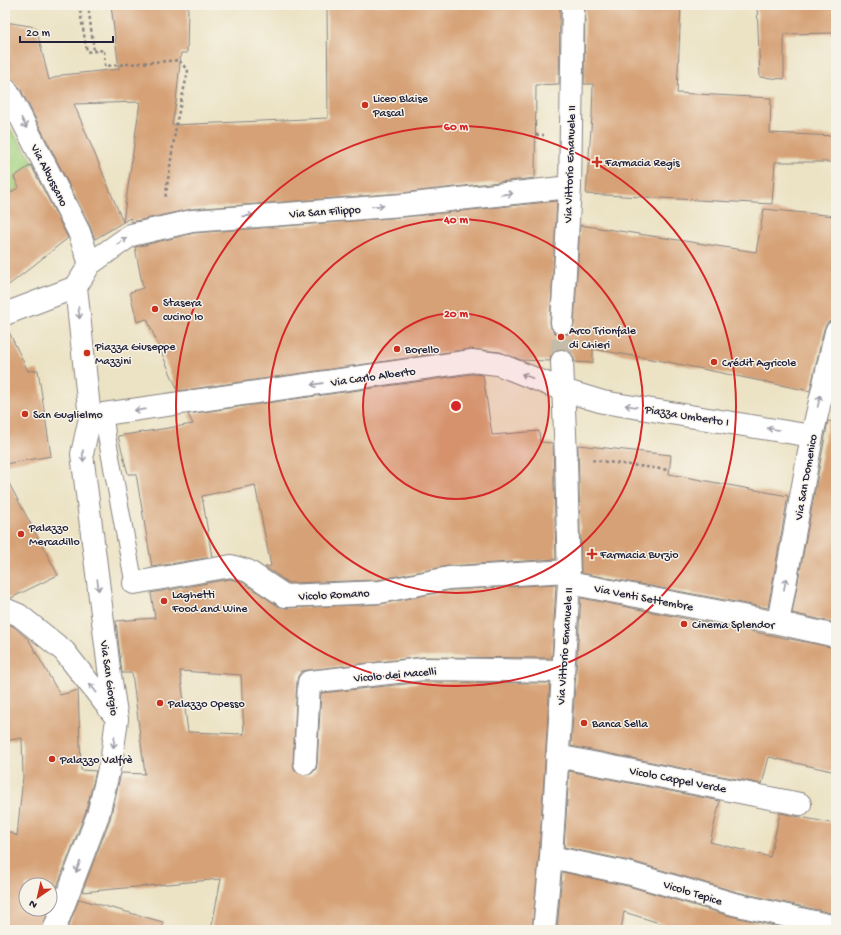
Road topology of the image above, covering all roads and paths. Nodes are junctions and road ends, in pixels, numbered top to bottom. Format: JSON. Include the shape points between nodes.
{"nodes":[{"id":1,"x":79,"y":5,"type":"edge"},
{"id":2,"x":88,"y":5,"type":"edge"},
{"id":3,"x":573,"y":5,"type":"edge"},
{"id":4,"x":94,"y":51,"type":"junction"},
{"id":5,"x":5,"y":88,"type":"edge"},
{"id":6,"x":536,"y":135,"type":"dead end"},
{"id":7,"x":544,"y":135,"type":"dead end"},
{"id":8,"x":570,"y":187,"type":"junction"},
{"id":9,"x":161,"y":228,"type":"junction"},
{"id":10,"x":90,"y":264,"type":"junction"},
{"id":11,"x":76,"y":287,"type":"junction"},
{"id":12,"x":5,"y":314,"type":"edge"},
{"id":13,"x":562,"y":323,"type":"tunnel mouth"},
{"id":14,"x":836,"y":332,"type":"edge"},
{"id":15,"x":562,"y":361,"type":"tunnel mouth"},
{"id":16,"x":563,"y":390,"type":"junction"},
{"id":17,"x":97,"y":416,"type":"junction"},
{"id":18,"x":812,"y":436,"type":"junction"},
{"id":19,"x":586,"y":459,"type":"dead end"},
{"id":20,"x":669,"y":470,"type":"dead end"},
{"id":21,"x":569,"y":577,"type":"junction"},
{"id":22,"x":134,"y":583,"type":"joint"},
{"id":23,"x":5,"y":610,"type":"edge"},
{"id":24,"x":778,"y":623,"type":"junction"},
{"id":25,"x":836,"y":636,"type":"edge"},
{"id":26,"x":562,"y":671,"type":"junction"},
{"id":27,"x":117,"y":719,"type":"junction"},
{"id":28,"x":557,"y":756,"type":"junction"},
{"id":29,"x":305,"y":763,"type":"dead end"},
{"id":30,"x":800,"y":804,"type":"dead end"},
{"id":31,"x":551,"y":857,"type":"junction"},
{"id":32,"x":836,"y":927,"type":"edge"},
{"id":33,"x":54,"y":930,"type":"edge"},
{"id":34,"x":544,"y":930,"type":"edge"}],
"edges":[{"from":1,"to":4,"type":"path","via":[[87,52]]},
{"from":2,"to":4,"type":"path"},
{"from":3,"to":8,"type":"street","name":"Via Vittorio Emanuele II"},
{"from":4,"to":9,"type":"path","via":[[104,50],[105,66],[179,60],[188,71],[177,120]]},
{"from":5,"to":10,"type":"street","name":"Via Albussano","one_way":true,"via":[[79,232]]},
{"from":6,"to":7,"type":"path"},
{"from":9,"to":8,"type":"street","name":"Via San Filippo","one_way":true,"via":[[192,221],[403,205]]},
{"from":8,"to":13,"type":"street","name":"Via Vittorio Emanuele II"},
{"from":10,"to":9,"type":"street","name":"Via San Filippo","one_way":true,"via":[[131,235]]},
{"from":10,"to":11,"type":"street"},
{"from":11,"to":12,"type":"street"},
{"from":11,"to":17,"type":"street","one_way":true},
{"from":18,"to":14,"type":"street","name":"Via San Domenico","one_way":true},
{"from":15,"to":16,"type":"street","name":"Via Vittorio Emanuele II"},
{"from":16,"to":17,"type":"street","name":"Via Carlo Alberto","one_way":true,"via":[[498,364],[472,361]]},
{"from":18,"to":16,"type":"street","name":"Piazza Umberto I","one_way":true,"via":[[603,402]]},
{"from":16,"to":21,"type":"street","name":"Via Vittorio Emanuele II"},
{"from":17,"to":22,"type":"lane","name":"Vicolo Romano","via":[[107,438]]},
{"from":17,"to":27,"type":"street","name":"Via San Giorgio","one_way":true,"via":[[82,454]]},
{"from":24,"to":18,"type":"street","name":"Via San Domenico","one_way":true},
{"from":19,"to":20,"type":"path"},
{"from":21,"to":22,"type":"street","name":"Vicolo Romano","via":[[449,578],[380,592],[285,596],[248,571],[231,566]]},
{"from":21,"to":24,"type":"street","name":"Via Venti Settembre"},
{"from":21,"to":26,"type":"street","name":"Via Vittorio Emanuele II"},
{"from":27,"to":23,"type":"street","one_way":true,"via":[[64,651],[19,615]]},
{"from":24,"to":25,"type":"street","name":"Via Venti Settembre"},
{"from":26,"to":28,"type":"street","name":"Via Vittorio Emanuele II"},
{"from":26,"to":29,"type":"street","name":"Vicolo dei Macelli","via":[[422,669],[309,682]]},
{"from":27,"to":33,"type":"street","name":"Via San Giorgio","one_way":true,"via":[[112,756],[98,815]]},
{"from":28,"to":30,"type":"street","name":"Vicolo Cappel Verde"},
{"from":28,"to":31,"type":"street","name":"Via Vittorio Emanuele II"},
{"from":31,"to":32,"type":"street","name":"Vicolo Tepice","via":[[631,874],[734,904]]},
{"from":31,"to":34,"type":"street","name":"Via Vittorio Emanuele II"}]}
